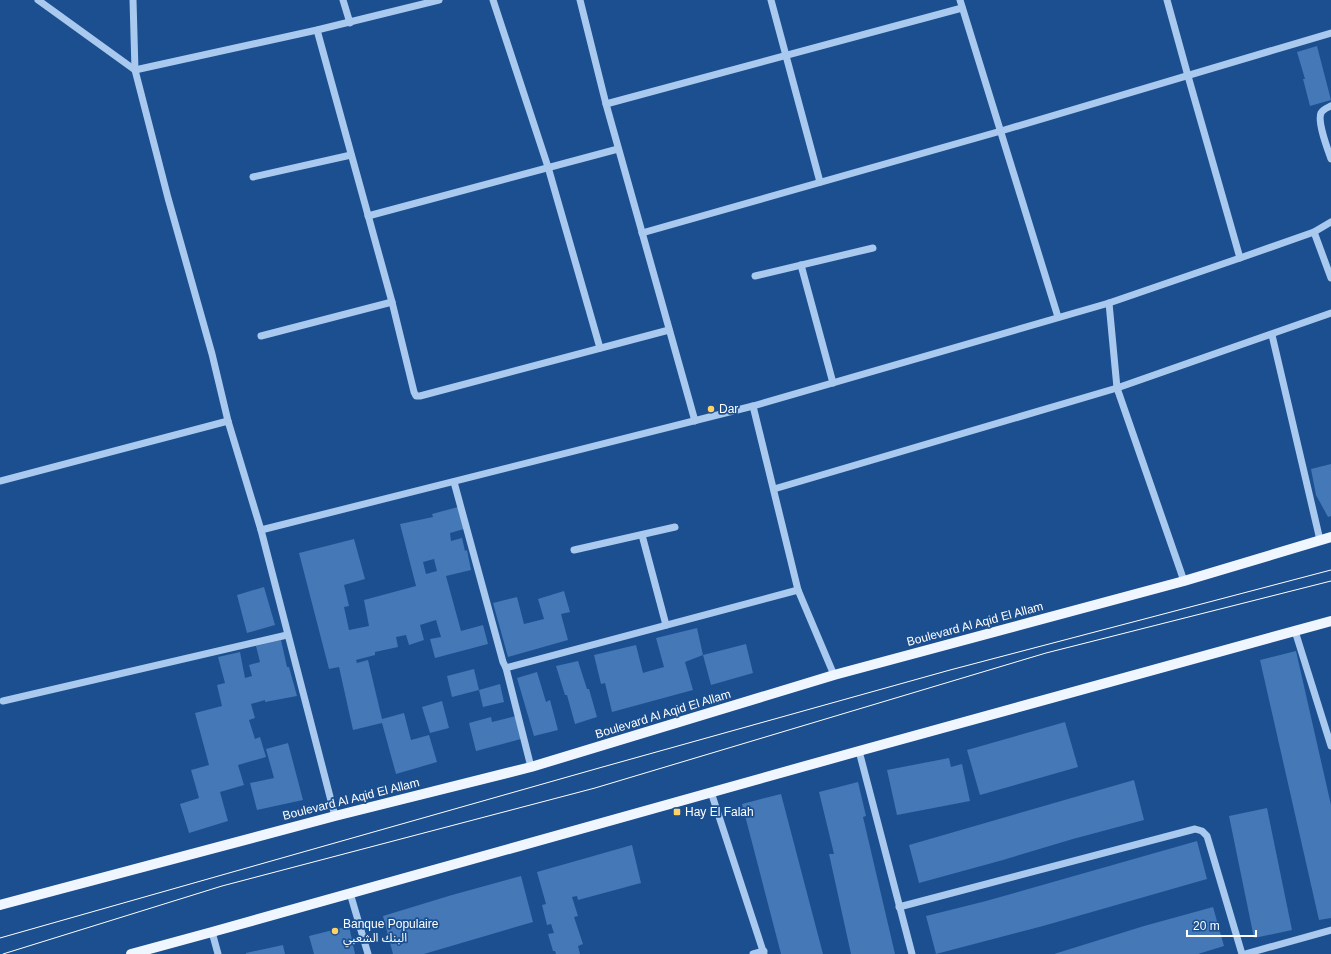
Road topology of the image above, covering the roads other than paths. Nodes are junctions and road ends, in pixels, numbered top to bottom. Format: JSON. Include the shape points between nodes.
{"nodes":[{"id":1,"x":38,"y":0,"type":"edge"},
{"id":2,"x":133,"y":0,"type":"edge"},
{"id":3,"x":343,"y":0,"type":"edge"},
{"id":4,"x":440,"y":0,"type":"edge"},
{"id":5,"x":493,"y":0,"type":"edge"},
{"id":6,"x":580,"y":0,"type":"edge"},
{"id":7,"x":771,"y":0,"type":"edge"},
{"id":8,"x":960,"y":0,"type":"edge"},
{"id":9,"x":1167,"y":0,"type":"edge"},
{"id":10,"x":962,"y":8,"type":"junction"},
{"id":11,"x":350,"y":23,"type":"junction"},
{"id":12,"x":317,"y":30,"type":"junction"},
{"id":13,"x":1331,"y":33,"type":"edge"},
{"id":14,"x":786,"y":56,"type":"junction"},
{"id":15,"x":135,"y":70,"type":"junction"},
{"id":16,"x":1188,"y":76,"type":"junction"},
{"id":17,"x":606,"y":104,"type":"junction"},
{"id":18,"x":1331,"y":106,"type":"edge"},
{"id":19,"x":1001,"y":131,"type":"junction"},
{"id":20,"x":618,"y":149,"type":"junction"},
{"id":21,"x":351,"y":155,"type":"junction"},
{"id":22,"x":1331,"y":159,"type":"edge"},
{"id":23,"x":548,"y":167,"type":"junction"},
{"id":24,"x":254,"y":177,"type":"dead end"},
{"id":25,"x":820,"y":182,"type":"junction"},
{"id":26,"x":368,"y":216,"type":"junction"},
{"id":27,"x":1331,"y":222,"type":"edge"},
{"id":28,"x":1314,"y":232,"type":"junction"},
{"id":29,"x":642,"y":233,"type":"junction"},
{"id":30,"x":873,"y":248,"type":"dead end"},
{"id":31,"x":1240,"y":258,"type":"junction"},
{"id":32,"x":801,"y":265,"type":"junction"},
{"id":33,"x":755,"y":276,"type":"dead end"},
{"id":34,"x":1331,"y":278,"type":"edge"},
{"id":35,"x":392,"y":302,"type":"junction"},
{"id":36,"x":1109,"y":303,"type":"junction"},
{"id":37,"x":1331,"y":313,"type":"edge"},
{"id":38,"x":1058,"y":317,"type":"junction"},
{"id":39,"x":669,"y":330,"type":"junction"},
{"id":40,"x":1272,"y":335,"type":"junction"},
{"id":41,"x":261,"y":336,"type":"dead end"},
{"id":42,"x":600,"y":348,"type":"junction"},
{"id":43,"x":833,"y":383,"type":"junction"},
{"id":44,"x":1117,"y":388,"type":"junction"},
{"id":45,"x":753,"y":406,"type":"junction"},
{"id":46,"x":228,"y":421,"type":"junction"},
{"id":47,"x":695,"y":421,"type":"junction"},
{"id":48,"x":0,"y":481,"type":"edge"},
{"id":49,"x":454,"y":482,"type":"junction"},
{"id":50,"x":774,"y":489,"type":"junction"},
{"id":51,"x":675,"y":527,"type":"dead end"},
{"id":52,"x":261,"y":530,"type":"junction"},
{"id":53,"x":642,"y":535,"type":"junction"},
{"id":54,"x":1331,"y":536,"type":"edge"},
{"id":55,"x":1320,"y":540,"type":"junction"},
{"id":56,"x":574,"y":550,"type":"dead end"},
{"id":57,"x":1184,"y":581,"type":"junction"},
{"id":58,"x":798,"y":590,"type":"junction"},
{"id":59,"x":1331,"y":621,"type":"edge"},
{"id":60,"x":666,"y":625,"type":"junction"},
{"id":61,"x":1295,"y":631,"type":"junction"},
{"id":62,"x":287,"y":635,"type":"junction"},
{"id":63,"x":506,"y":668,"type":"junction"},
{"id":64,"x":834,"y":675,"type":"junction"},
{"id":65,"x":2,"y":701,"type":"dead end"},
{"id":66,"x":1331,"y":746,"type":"edge"},
{"id":67,"x":859,"y":751,"type":"junction"},
{"id":68,"x":532,"y":767,"type":"junction"},
{"id":69,"x":711,"y":792,"type":"junction"},
{"id":70,"x":335,"y":816,"type":"junction"},
{"id":71,"x":350,"y":893,"type":"junction"},
{"id":72,"x":0,"y":905,"type":"edge"},
{"id":73,"x":899,"y":907,"type":"junction"},
{"id":74,"x":1331,"y":930,"type":"edge"},
{"id":75,"x":212,"y":932,"type":"junction"},
{"id":76,"x":764,"y":953,"type":"edge"},
{"id":77,"x":131,"y":954,"type":"edge"},
{"id":78,"x":218,"y":954,"type":"edge"},
{"id":79,"x":368,"y":954,"type":"edge"},
{"id":80,"x":753,"y":954,"type":"edge"},
{"id":81,"x":912,"y":954,"type":"edge"},
{"id":82,"x":1242,"y":954,"type":"edge"},
{"id":83,"x":1246,"y":954,"type":"edge"}],
"edges":[{"from":1,"to":15,"type":"street"},
{"from":2,"to":15,"type":"street"},
{"from":3,"to":11,"type":"street"},
{"from":4,"to":11,"type":"street"},
{"from":5,"to":23,"type":"street"},
{"from":6,"to":17,"type":"street"},
{"from":7,"to":14,"type":"street"},
{"from":8,"to":10,"type":"street"},
{"from":9,"to":16,"type":"street"},
{"from":10,"to":14,"type":"street"},
{"from":10,"to":19,"type":"street"},
{"from":11,"to":12,"type":"street"},
{"from":12,"to":15,"type":"street"},
{"from":12,"to":21,"type":"street"},
{"from":13,"to":16,"type":"street"},
{"from":14,"to":17,"type":"street"},
{"from":14,"to":25,"type":"street"},
{"from":15,"to":46,"type":"street"},
{"from":16,"to":19,"type":"street"},
{"from":16,"to":31,"type":"street"},
{"from":17,"to":20,"type":"street"},
{"from":18,"to":22,"type":"street","via":[[1320,114],[1320,121]]},
{"from":19,"to":25,"type":"street"},
{"from":19,"to":38,"type":"street"},
{"from":20,"to":23,"type":"street"},
{"from":20,"to":29,"type":"street"},
{"from":21,"to":24,"type":"street"},
{"from":21,"to":26,"type":"street"},
{"from":23,"to":26,"type":"street"},
{"from":23,"to":42,"type":"street"},
{"from":25,"to":29,"type":"street"},
{"from":26,"to":35,"type":"street"},
{"from":27,"to":28,"type":"street"},
{"from":28,"to":31,"type":"street"},
{"from":28,"to":34,"type":"street"},
{"from":29,"to":39,"type":"street"},
{"from":30,"to":32,"type":"street"},
{"from":31,"to":36,"type":"street"},
{"from":32,"to":33,"type":"street"},
{"from":32,"to":43,"type":"street"},
{"from":35,"to":41,"type":"street"},
{"from":35,"to":42,"type":"street","via":[[416,396]]},
{"from":36,"to":38,"type":"street"},
{"from":36,"to":44,"type":"street"},
{"from":37,"to":40,"type":"street"},
{"from":38,"to":43,"type":"street"},
{"from":39,"to":42,"type":"street"},
{"from":39,"to":47,"type":"street"},
{"from":40,"to":44,"type":"street"},
{"from":40,"to":55,"type":"street"},
{"from":43,"to":45,"type":"street"},
{"from":44,"to":50,"type":"street"},
{"from":44,"to":57,"type":"street"},
{"from":45,"to":47,"type":"street"},
{"from":45,"to":50,"type":"street"},
{"from":46,"to":48,"type":"street"},
{"from":46,"to":52,"type":"street"},
{"from":47,"to":49,"type":"street"},
{"from":49,"to":52,"type":"street"},
{"from":49,"to":63,"type":"street"},
{"from":50,"to":58,"type":"street"},
{"from":51,"to":53,"type":"street"},
{"from":52,"to":62,"type":"street"},
{"from":53,"to":56,"type":"street"},
{"from":53,"to":60,"type":"street"},
{"from":54,"to":55,"type":"main road","name":"Boulevard Al Aqid El Allam"},
{"from":55,"to":57,"type":"main road","name":"Boulevard Al Aqid El Allam"},
{"from":57,"to":64,"type":"main road","name":"Boulevard Al Aqid El Allam"},
{"from":58,"to":60,"type":"street"},
{"from":58,"to":64,"type":"street"},
{"from":59,"to":61,"type":"main road"},
{"from":60,"to":63,"type":"street"},
{"from":61,"to":66,"type":"street"},
{"from":61,"to":67,"type":"main road"},
{"from":62,"to":65,"type":"street"},
{"from":62,"to":70,"type":"street"},
{"from":63,"to":68,"type":"street"},
{"from":64,"to":68,"type":"main road","name":"Boulevard Al Aqid El Allam"},
{"from":67,"to":69,"type":"main road"},
{"from":67,"to":73,"type":"street"},
{"from":68,"to":70,"type":"main road","name":"Boulevard Al Aqid El Allam"},
{"from":69,"to":71,"type":"main road"},
{"from":69,"to":76,"type":"street"},
{"from":70,"to":72,"type":"main road","name":"Boulevard Al Aqid El Allam"},
{"from":71,"to":75,"type":"main road"},
{"from":71,"to":79,"type":"street"},
{"from":73,"to":81,"type":"street"},
{"from":73,"to":82,"type":"street","via":[[1195,829],[1207,836]]},
{"from":74,"to":83,"type":"street"},
{"from":75,"to":77,"type":"main road"},
{"from":75,"to":78,"type":"street"},
{"from":76,"to":80,"type":"street"}]}
